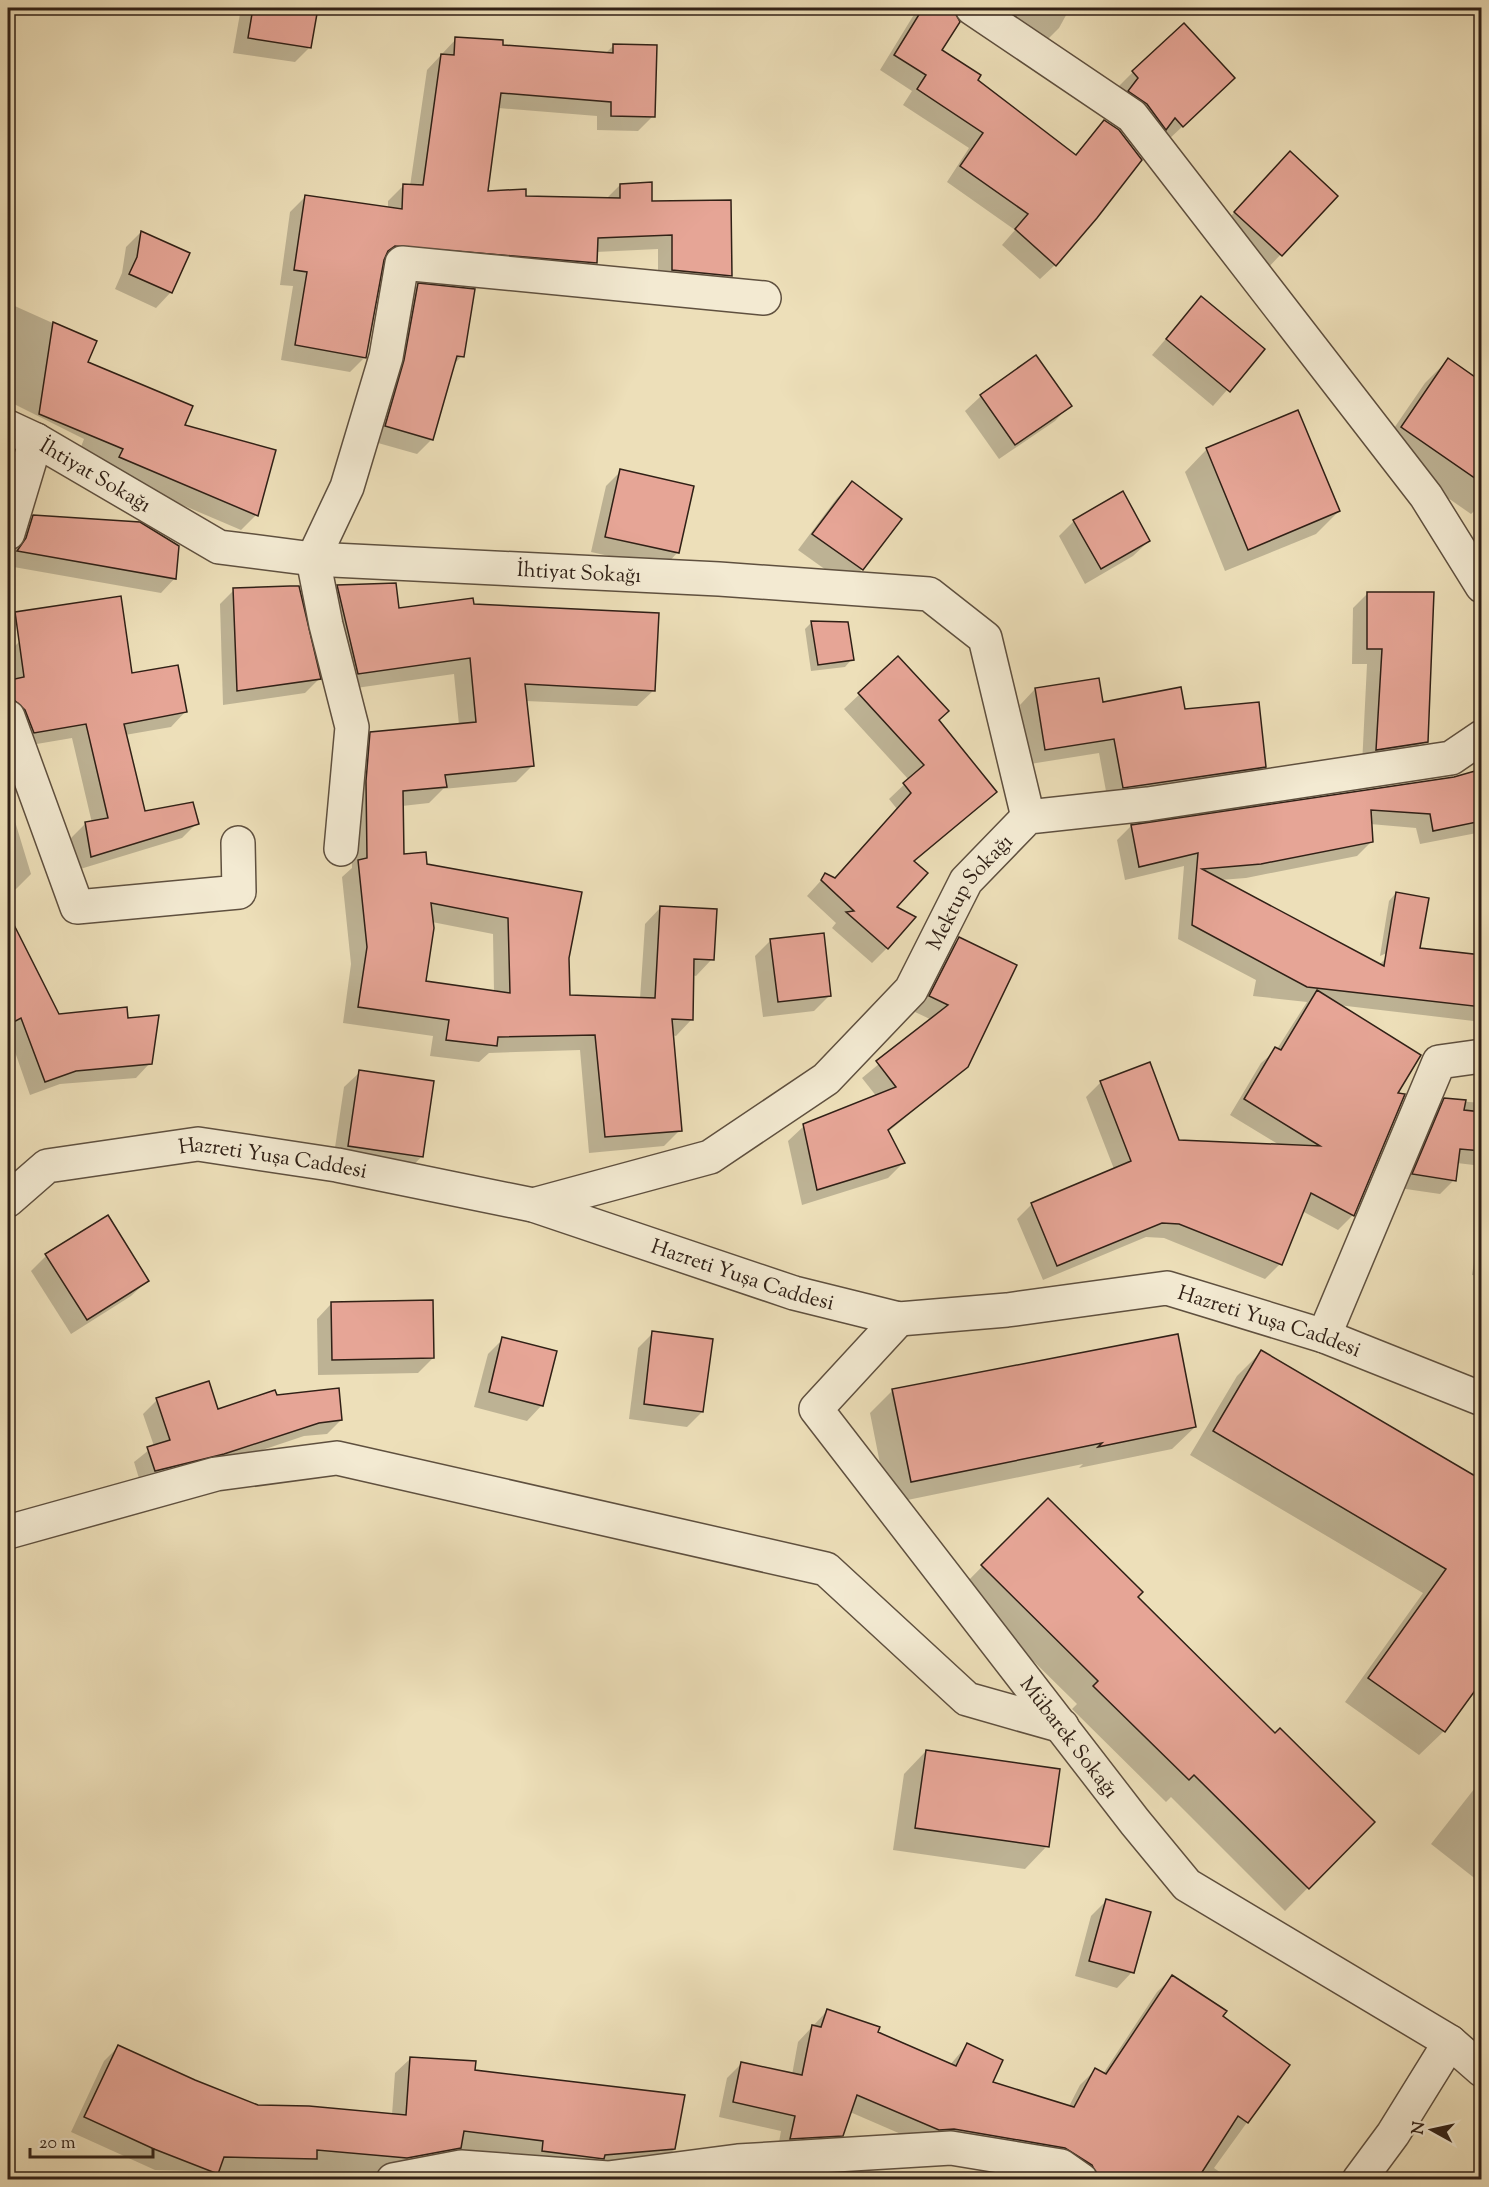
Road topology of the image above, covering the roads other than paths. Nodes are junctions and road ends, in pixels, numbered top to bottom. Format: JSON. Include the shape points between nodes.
{"nodes":[{"id":1,"x":972,"y":8,"type":"edge"},
{"id":2,"x":764,"y":298,"type":"dead end"},
{"id":3,"x":22,"y":434,"type":"edge"},
{"id":4,"x":8,"y":533,"type":"edge"},
{"id":5,"x":313,"y":559,"type":"junction"},
{"id":6,"x":1482,"y":586,"type":"edge"},
{"id":7,"x":8,"y":717,"type":"edge"},
{"id":8,"x":1482,"y":738,"type":"edge"},
{"id":9,"x":1028,"y":817,"type":"junction"},
{"id":10,"x":238,"y":843,"type":"dead end"},
{"id":11,"x":341,"y":849,"type":"dead end"},
{"id":12,"x":1482,"y":1056,"type":"edge"},
{"id":13,"x":8,"y":1200,"type":"edge"},
{"id":14,"x":533,"y":1205,"type":"junction"},
{"id":15,"x":899,"y":1319,"type":"junction"},
{"id":16,"x":1324,"y":1336,"type":"junction"},
{"id":17,"x":1482,"y":1399,"type":"edge"},
{"id":18,"x":8,"y":1532,"type":"edge"},
{"id":19,"x":1062,"y":1726,"type":"junction"},
{"id":20,"x":1450,"y":2042,"type":"junction"},
{"id":21,"x":1482,"y":2070,"type":"edge"},
{"id":22,"x":393,"y":2180,"type":"edge"},
{"id":23,"x":1081,"y":2180,"type":"edge"},
{"id":24,"x":1359,"y":2180,"type":"edge"}],
"edges":[{"from":1,"to":6,"type":"street","via":[[1132,116],[1426,496]]},
{"from":2,"to":5,"type":"street","via":[[402,263],[387,357],[347,487]]},
{"from":3,"to":4,"type":"street"},
{"from":3,"to":5,"type":"street","name":"İhtiyat Sokağı","via":[[219,547]]},
{"from":5,"to":9,"type":"street","name":"İhtiyat Sokağı","via":[[719,579],[929,594],[985,638]]},
{"from":5,"to":11,"type":"street","via":[[352,727]]},
{"from":7,"to":10,"type":"street","via":[[77,907],[239,892]]},
{"from":8,"to":9,"type":"street","name":"Mektup Sokağı","via":[[1450,758],[1148,804]]},
{"from":9,"to":14,"type":"street","name":"Mektup Sokağı","via":[[966,881],[910,990],[826,1079],[710,1157]]},
{"from":12,"to":16,"type":"street","via":[[1439,1062]]},
{"from":13,"to":14,"type":"street","name":"Hazreti Yuşa Caddesi","via":[[47,1167],[198,1144],[337,1165]]},
{"from":14,"to":15,"type":"street","name":"Hazreti Yuşa Caddesi","via":[[794,1293]]},
{"from":15,"to":16,"type":"street","name":"Hazreti Yuşa Caddesi","via":[[1007,1310],[1167,1288]]},
{"from":15,"to":19,"type":"street","name":"Mübarek Sokağı","via":[[816,1409]]},
{"from":16,"to":17,"type":"street","name":"Hazreti Yuşa Caddesi"},
{"from":18,"to":19,"type":"street","via":[[216,1474],[337,1458],[826,1569],[967,1699]]},
{"from":19,"to":20,"type":"street","name":"Mübarek Sokağı","via":[[1187,1885]]},
{"from":20,"to":21,"type":"street","name":"Mübarek Sokağı"},
{"from":20,"to":24,"type":"street","via":[[1393,2134]]},
{"from":22,"to":23,"type":"street","via":[[462,2167],[608,2178],[738,2161],[951,2148],[1061,2166]]}]}
